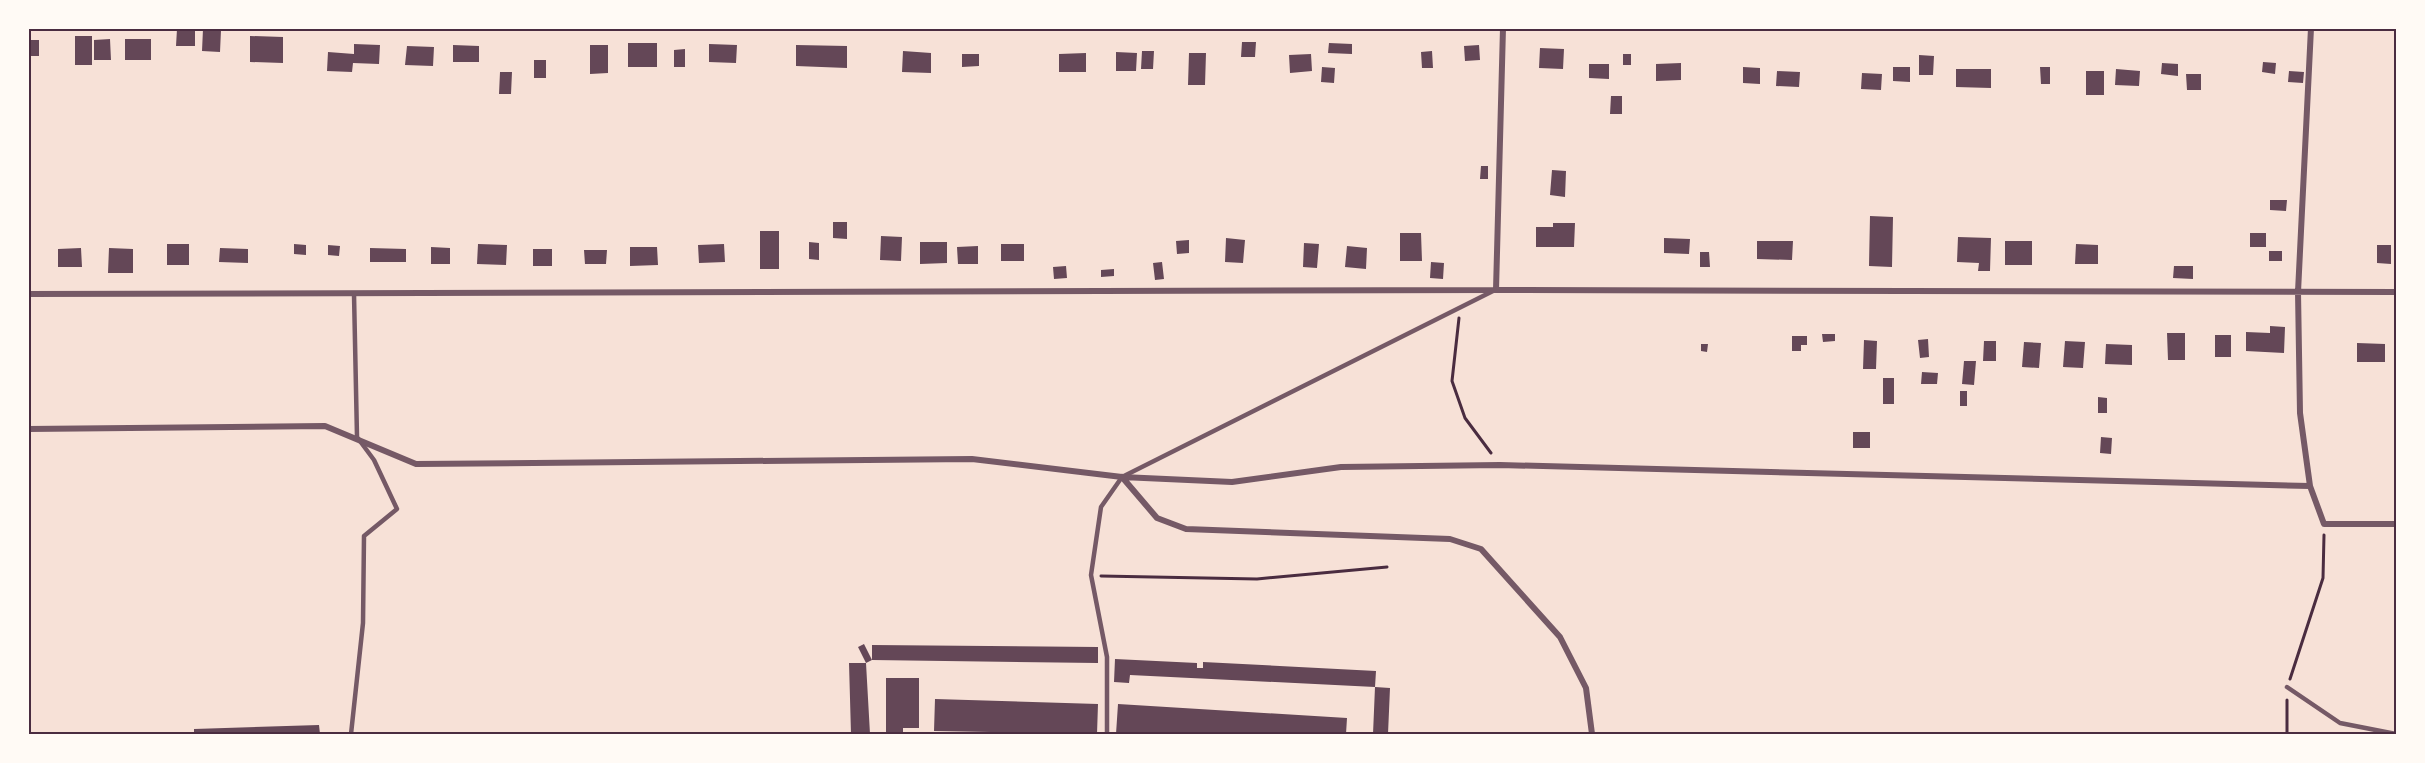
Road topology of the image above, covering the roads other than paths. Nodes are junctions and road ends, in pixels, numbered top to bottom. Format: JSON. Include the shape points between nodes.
{"nodes":[{"id":1,"x":1503,"y":28,"type":"edge"},
{"id":2,"x":2311,"y":28,"type":"edge"},
{"id":3,"x":1496,"y":290,"type":"junction"},
{"id":4,"x":2298,"y":292,"type":"junction"},
{"id":5,"x":2397,"y":292,"type":"edge"},
{"id":6,"x":28,"y":294,"type":"edge"},
{"id":7,"x":354,"y":294,"type":"junction"},
{"id":8,"x":28,"y":429,"type":"edge"},
{"id":9,"x":357,"y":437,"type":"junction"},
{"id":10,"x":1122,"y":477,"type":"junction"},
{"id":11,"x":2310,"y":486,"type":"junction"},
{"id":12,"x":2397,"y":524,"type":"edge"},
{"id":13,"x":2288,"y":687,"type":"road end"},
{"id":14,"x":2397,"y":734,"type":"edge"},
{"id":15,"x":351,"y":735,"type":"edge"},
{"id":16,"x":1107,"y":735,"type":"edge"},
{"id":17,"x":1592,"y":735,"type":"edge"}],
"edges":[{"from":1,"to":3,"type":"street"},
{"from":2,"to":4,"type":"street"},
{"from":3,"to":4,"type":"street"},
{"from":3,"to":7,"type":"street"},
{"from":3,"to":10,"type":"lane"},
{"from":4,"to":5,"type":"street"},
{"from":4,"to":11,"type":"street","via":[[2300,413]]},
{"from":6,"to":7,"type":"street"},
{"from":7,"to":9,"type":"lane"},
{"from":8,"to":9,"type":"street","via":[[325,426]]},
{"from":9,"to":10,"type":"street","via":[[416,464],[972,459]]},
{"from":9,"to":15,"type":"lane","via":[[374,460],[397,509],[364,536],[363,623]]},
{"from":10,"to":11,"type":"street","via":[[1232,482],[1341,467],[1500,465]]},
{"from":10,"to":16,"type":"lane","via":[[1101,507],[1090,575],[1107,657]]},
{"from":10,"to":17,"type":"street","via":[[1157,518],[1186,529],[1450,539],[1481,549],[1560,637],[1586,688]]},
{"from":11,"to":12,"type":"street","via":[[2324,524]]},
{"from":13,"to":14,"type":"lane","via":[[2340,723]]}]}
